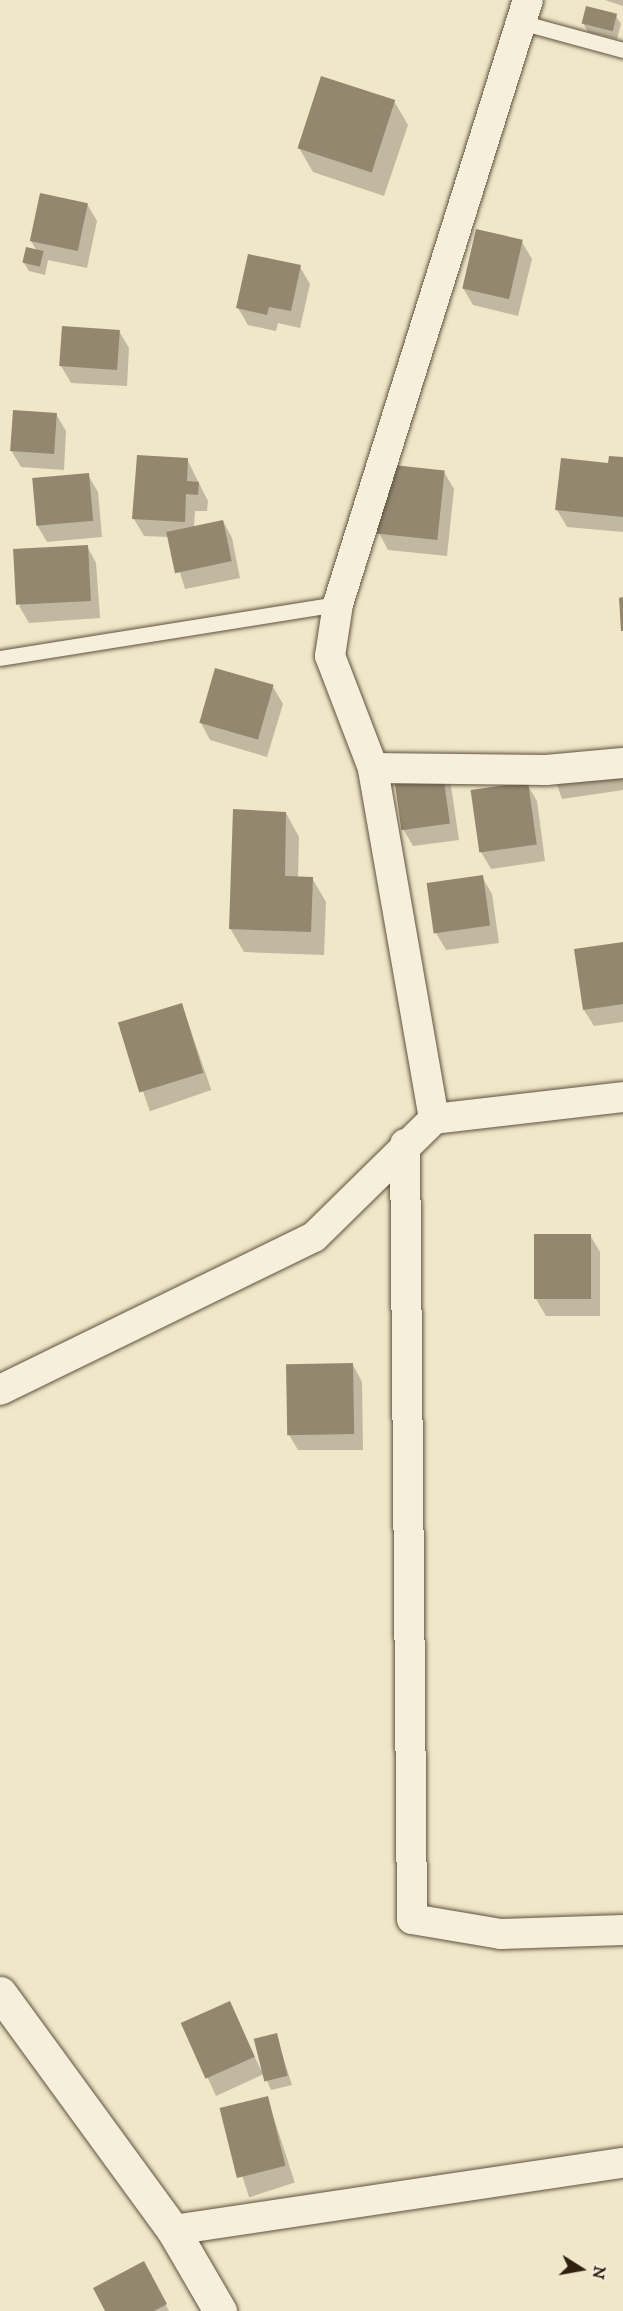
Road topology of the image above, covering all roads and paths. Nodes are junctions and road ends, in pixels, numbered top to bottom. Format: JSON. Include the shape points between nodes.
{"nodes":[{"id":1,"x":524,"y":11,"type":"edge"},
{"id":2,"x":623,"y":50,"type":"edge"},
{"id":3,"x":338,"y":604,"type":"junction"},
{"id":4,"x":0,"y":658,"type":"edge"},
{"id":5,"x":623,"y":763,"type":"edge"},
{"id":6,"x":373,"y":768,"type":"junction"},
{"id":7,"x":623,"y":1097,"type":"edge"},
{"id":8,"x":434,"y":1119,"type":"junction"},
{"id":9,"x":405,"y":1144,"type":"junction"},
{"id":10,"x":0,"y":1390,"type":"edge"},
{"id":11,"x":623,"y":1930,"type":"edge"},
{"id":12,"x":0,"y":1993,"type":"edge"},
{"id":13,"x":623,"y":2163,"type":"edge"},
{"id":14,"x":173,"y":2230,"type":"junction"},
{"id":15,"x":220,"y":2311,"type":"edge"}],
"edges":[{"from":1,"to":2,"type":"lane"},
{"from":1,"to":3,"type":"street"},
{"from":3,"to":4,"type":"lane"},
{"from":3,"to":6,"type":"street","via":[[330,656]]},
{"from":5,"to":6,"type":"street","via":[[546,770]]},
{"from":6,"to":8,"type":"street"},
{"from":7,"to":8,"type":"street"},
{"from":8,"to":9,"type":"street"},
{"from":9,"to":10,"type":"street","via":[[314,1237]]},
{"from":9,"to":11,"type":"street","via":[[412,1919],[501,1934]]},
{"from":12,"to":14,"type":"street"},
{"from":13,"to":14,"type":"street"},
{"from":14,"to":15,"type":"street"}]}
